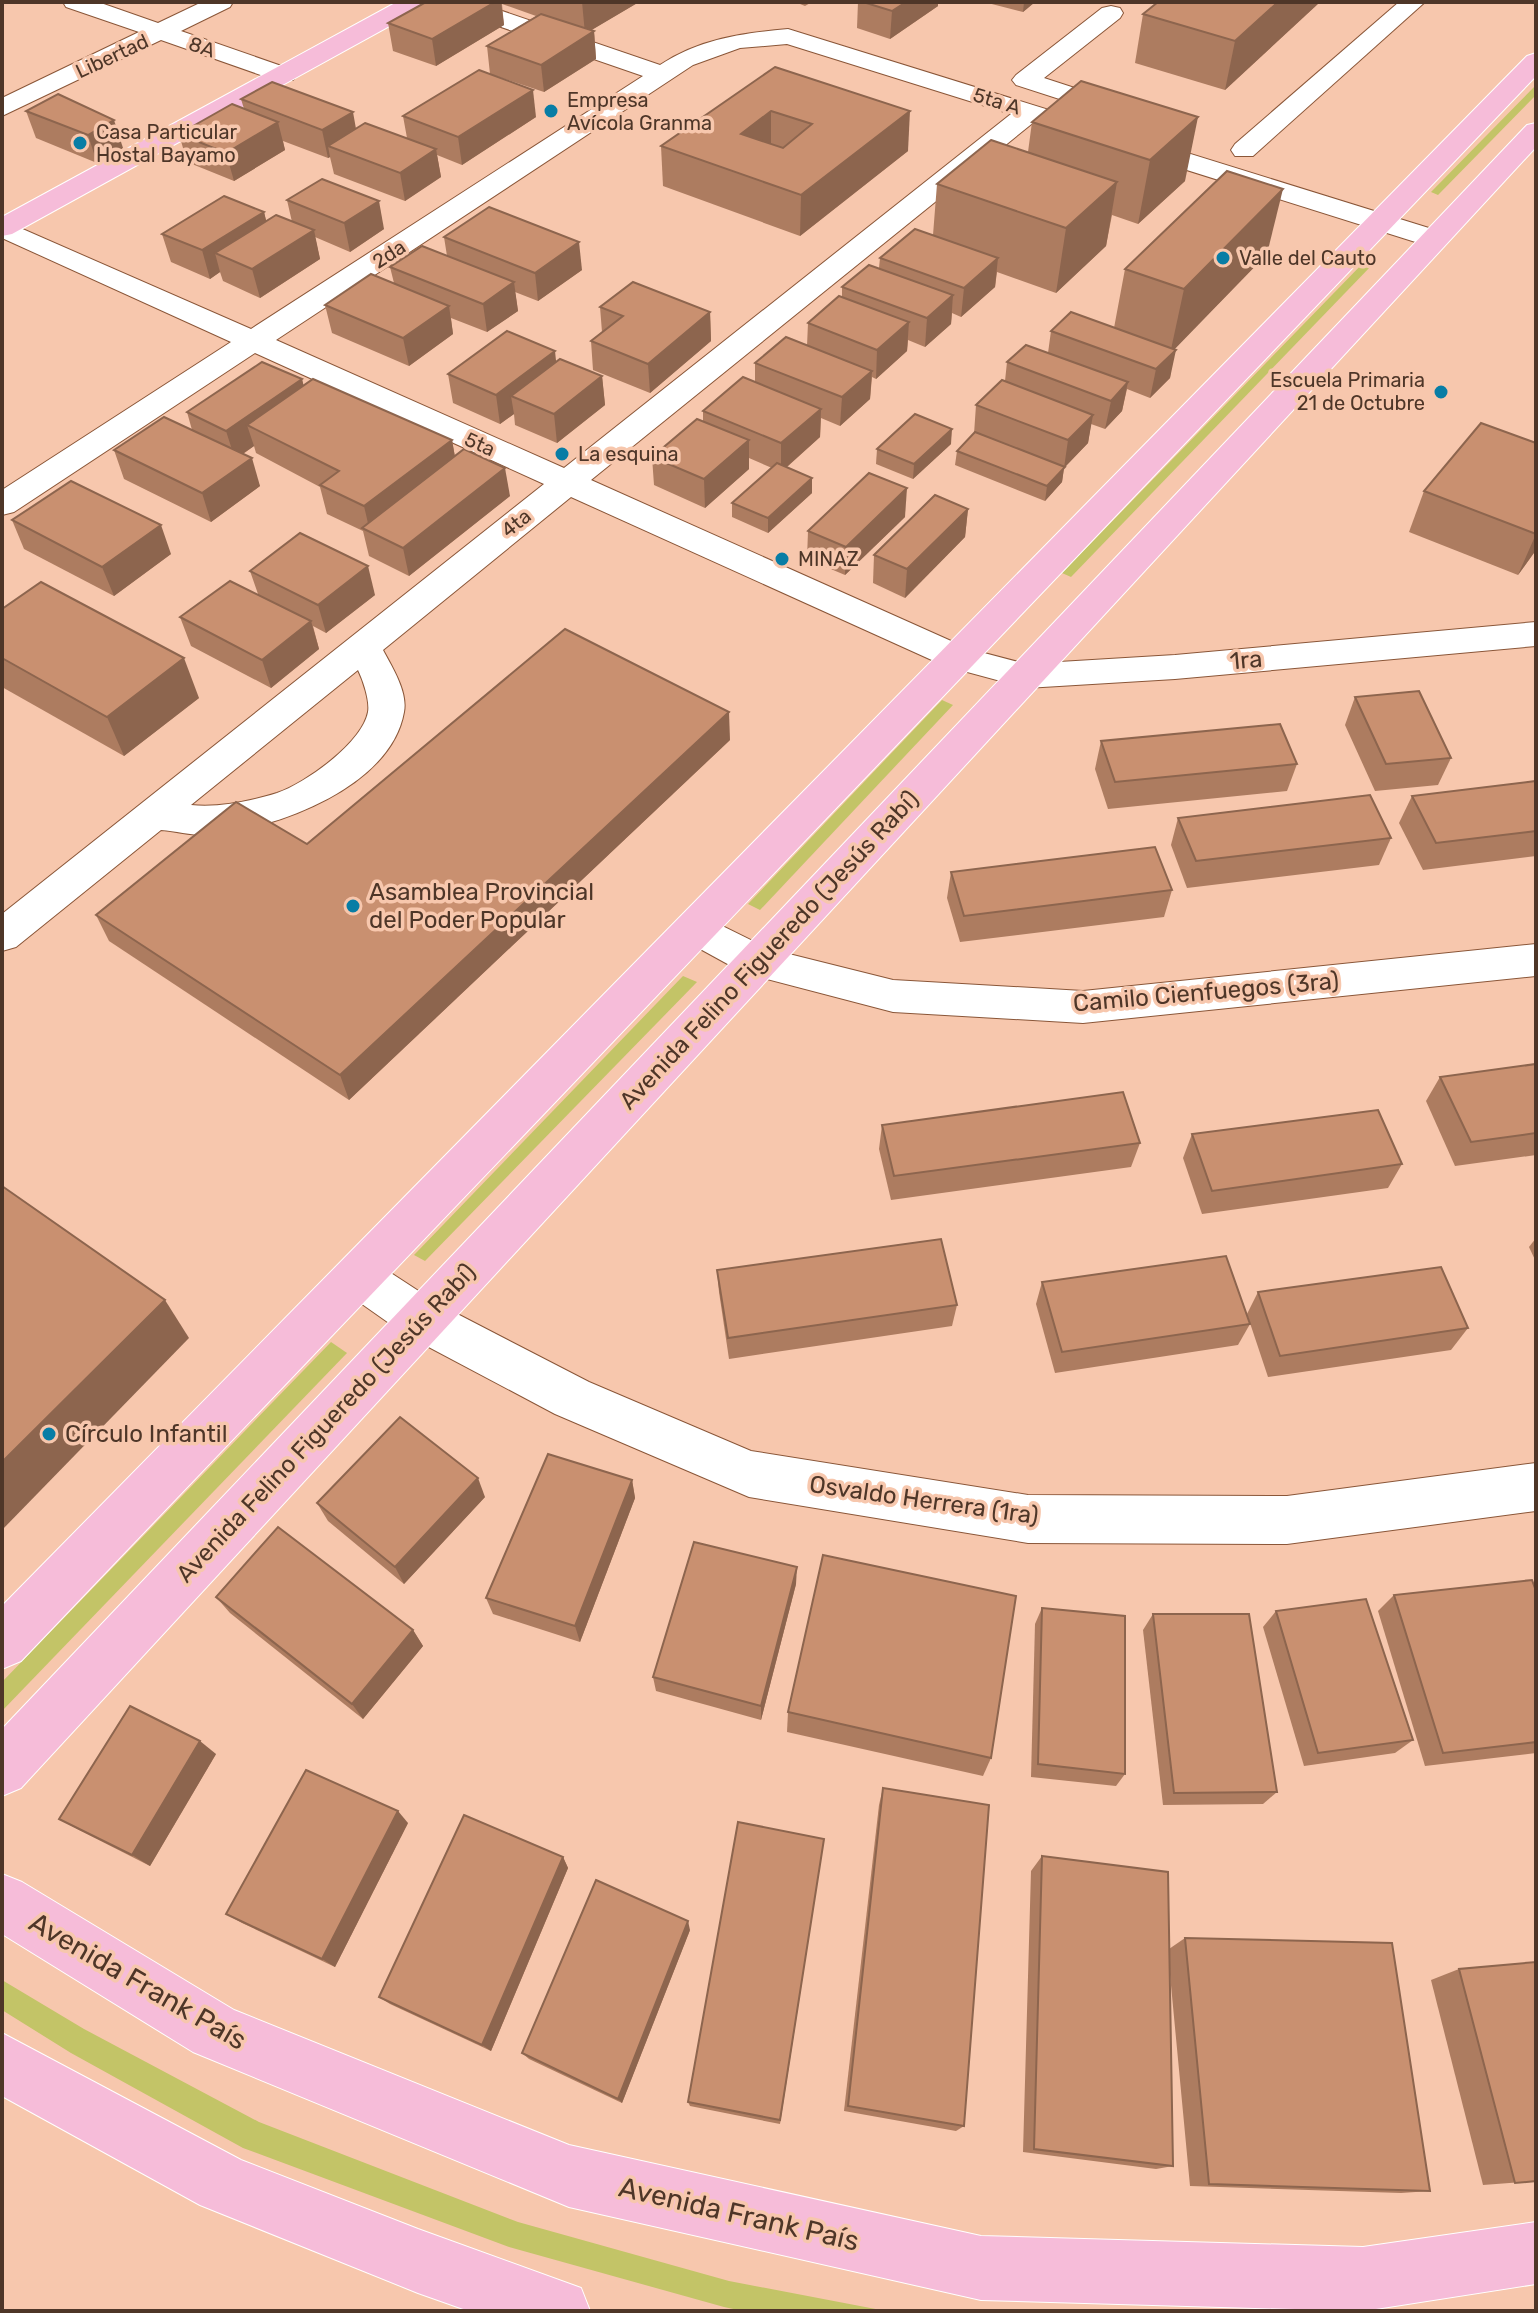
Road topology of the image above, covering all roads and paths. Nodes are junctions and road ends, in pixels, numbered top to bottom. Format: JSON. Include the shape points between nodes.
{"nodes":[{"id":1,"x":75,"y":2,"type":"edge"},
{"id":2,"x":221,"y":2,"type":"edge"},
{"id":3,"x":415,"y":2,"type":"edge"},
{"id":4,"x":452,"y":2,"type":"edge"},
{"id":5,"x":1413,"y":2,"type":"edge"},
{"id":6,"x":1111,"y":13,"type":"dead end"},
{"id":7,"x":160,"y":33,"type":"junction"},
{"id":8,"x":788,"y":36,"type":"joint"},
{"id":9,"x":1536,"y":61,"type":"edge"},
{"id":10,"x":662,"y":74,"type":"junction"},
{"id":11,"x":284,"y":75,"type":"junction"},
{"id":12,"x":1098,"y":103,"type":"edge"},
{"id":13,"x":2,"y":108,"type":"edge"},
{"id":14,"x":1031,"y":111,"type":"junction"},
{"id":15,"x":1536,"y":131,"type":"edge"},
{"id":16,"x":1215,"y":141,"type":"dead end"},
{"id":17,"x":1244,"y":150,"type":"junction"},
{"id":18,"x":1273,"y":159,"type":"dead end"},
{"id":19,"x":1384,"y":204,"type":"junction"},
{"id":20,"x":2,"y":228,"type":"edge"},
{"id":21,"x":1435,"y":239,"type":"junction"},
{"id":22,"x":253,"y":342,"type":"junction"},
{"id":23,"x":567,"y":483,"type":"junction"},
{"id":24,"x":2,"y":505,"type":"edge"},
{"id":25,"x":1536,"y":634,"type":"edge"},
{"id":26,"x":363,"y":646,"type":"junction"},
{"id":27,"x":958,"y":658,"type":"junction"},
{"id":28,"x":1026,"y":676,"type":"junction"},
{"id":29,"x":153,"y":815,"type":"junction"},
{"id":30,"x":696,"y":928,"type":"junction"},
{"id":31,"x":2,"y":936,"type":"edge"},
{"id":32,"x":1536,"y":960,"type":"edge"},
{"id":33,"x":758,"y":962,"type":"junction"},
{"id":34,"x":358,"y":1276,"type":"junction"},
{"id":35,"x":423,"y":1320,"type":"junction"},
{"id":36,"x":1536,"y":1487,"type":"edge"},
{"id":37,"x":2,"y":1643,"type":"edge"},
{"id":38,"x":2,"y":1769,"type":"edge"},
{"id":39,"x":2,"y":1902,"type":"edge"},
{"id":40,"x":2,"y":2063,"type":"edge"},
{"id":41,"x":1536,"y":2253,"type":"edge"},
{"id":42,"x":550,"y":2310,"type":"edge"}],
"edges":[{"from":1,"to":7,"type":"street","name":"8A"},
{"from":2,"to":7,"type":"street","name":"Libertad"},
{"from":3,"to":11,"type":"main road"},
{"from":4,"to":10,"type":"street"},
{"from":5,"to":17,"type":"street"},
{"from":6,"to":12,"type":"street","via":[[1025,80]]},
{"from":7,"to":11,"type":"street","name":"8A"},
{"from":7,"to":13,"type":"street","name":"Libertad"},
{"from":8,"to":10,"type":"street","name":"2da","via":[[736,41]]},
{"from":8,"to":14,"type":"street","name":"5ta A"},
{"from":9,"to":19,"type":"main road"},
{"from":10,"to":22,"type":"street","name":"2da"},
{"from":11,"to":20,"type":"main road"},
{"from":14,"to":19,"type":"street","name":"5ta A"},
{"from":14,"to":23,"type":"street","name":"4ta"},
{"from":15,"to":21,"type":"main road","name":"Avenida Felino Figueredo (Jesús Rabí)"},
{"from":16,"to":17,"type":"street"},
{"from":17,"to":18,"type":"street"},
{"from":19,"to":21,"type":"street","name":"5ta A"},
{"from":19,"to":27,"type":"main road"},
{"from":20,"to":22,"type":"street","name":"5ta"},
{"from":21,"to":28,"type":"main road","name":"Avenida Felino Figueredo (Jesús Rabí)"},
{"from":22,"to":23,"type":"street","name":"5ta"},
{"from":22,"to":24,"type":"street","name":"2da"},
{"from":23,"to":26,"type":"street","name":"4ta"},
{"from":23,"to":27,"type":"street","name":"5ta"},
{"from":25,"to":28,"type":"street","name":"1ra"},
{"from":26,"to":29,"type":"street","name":"4ta"},
{"from":26,"to":29,"type":"street","via":[[379,676],[387,710],[375,741],[333,779],[289,804],[208,821]]},
{"from":27,"to":28,"type":"street","name":"1ra"},
{"from":27,"to":30,"type":"main road"},
{"from":28,"to":33,"type":"main road","name":"Avenida Felino Figueredo (Jesús Rabí)"},
{"from":29,"to":31,"type":"street","name":"4ta"},
{"from":30,"to":33,"type":"street","name":"Camilo Cienfuegos (3ra)"},
{"from":30,"to":34,"type":"main road"},
{"from":32,"to":33,"type":"street","name":"Camilo Cienfuegos (3ra)","via":[[1083,1007],[893,996]]},
{"from":33,"to":35,"type":"main road","name":"Avenida Felino Figueredo (Jesús Rabí)"},
{"from":34,"to":35,"type":"street","name":"Osvaldo Herrera (1ra)"},
{"from":34,"to":37,"type":"main road"},
{"from":35,"to":36,"type":"street","name":"Osvaldo Herrera (1ra)","via":[[572,1398],[749,1474],[1028,1519],[1287,1520]]},
{"from":35,"to":38,"type":"main road","name":"Avenida Felino Figueredo (Jesús Rabí)"},
{"from":39,"to":41,"type":"main road","name":"Avenida Frank País","via":[[214,2031],[569,2176],[981,2268],[1363,2279]]},
{"from":40,"to":42,"type":"main road","via":[[222,2183]]}]}
